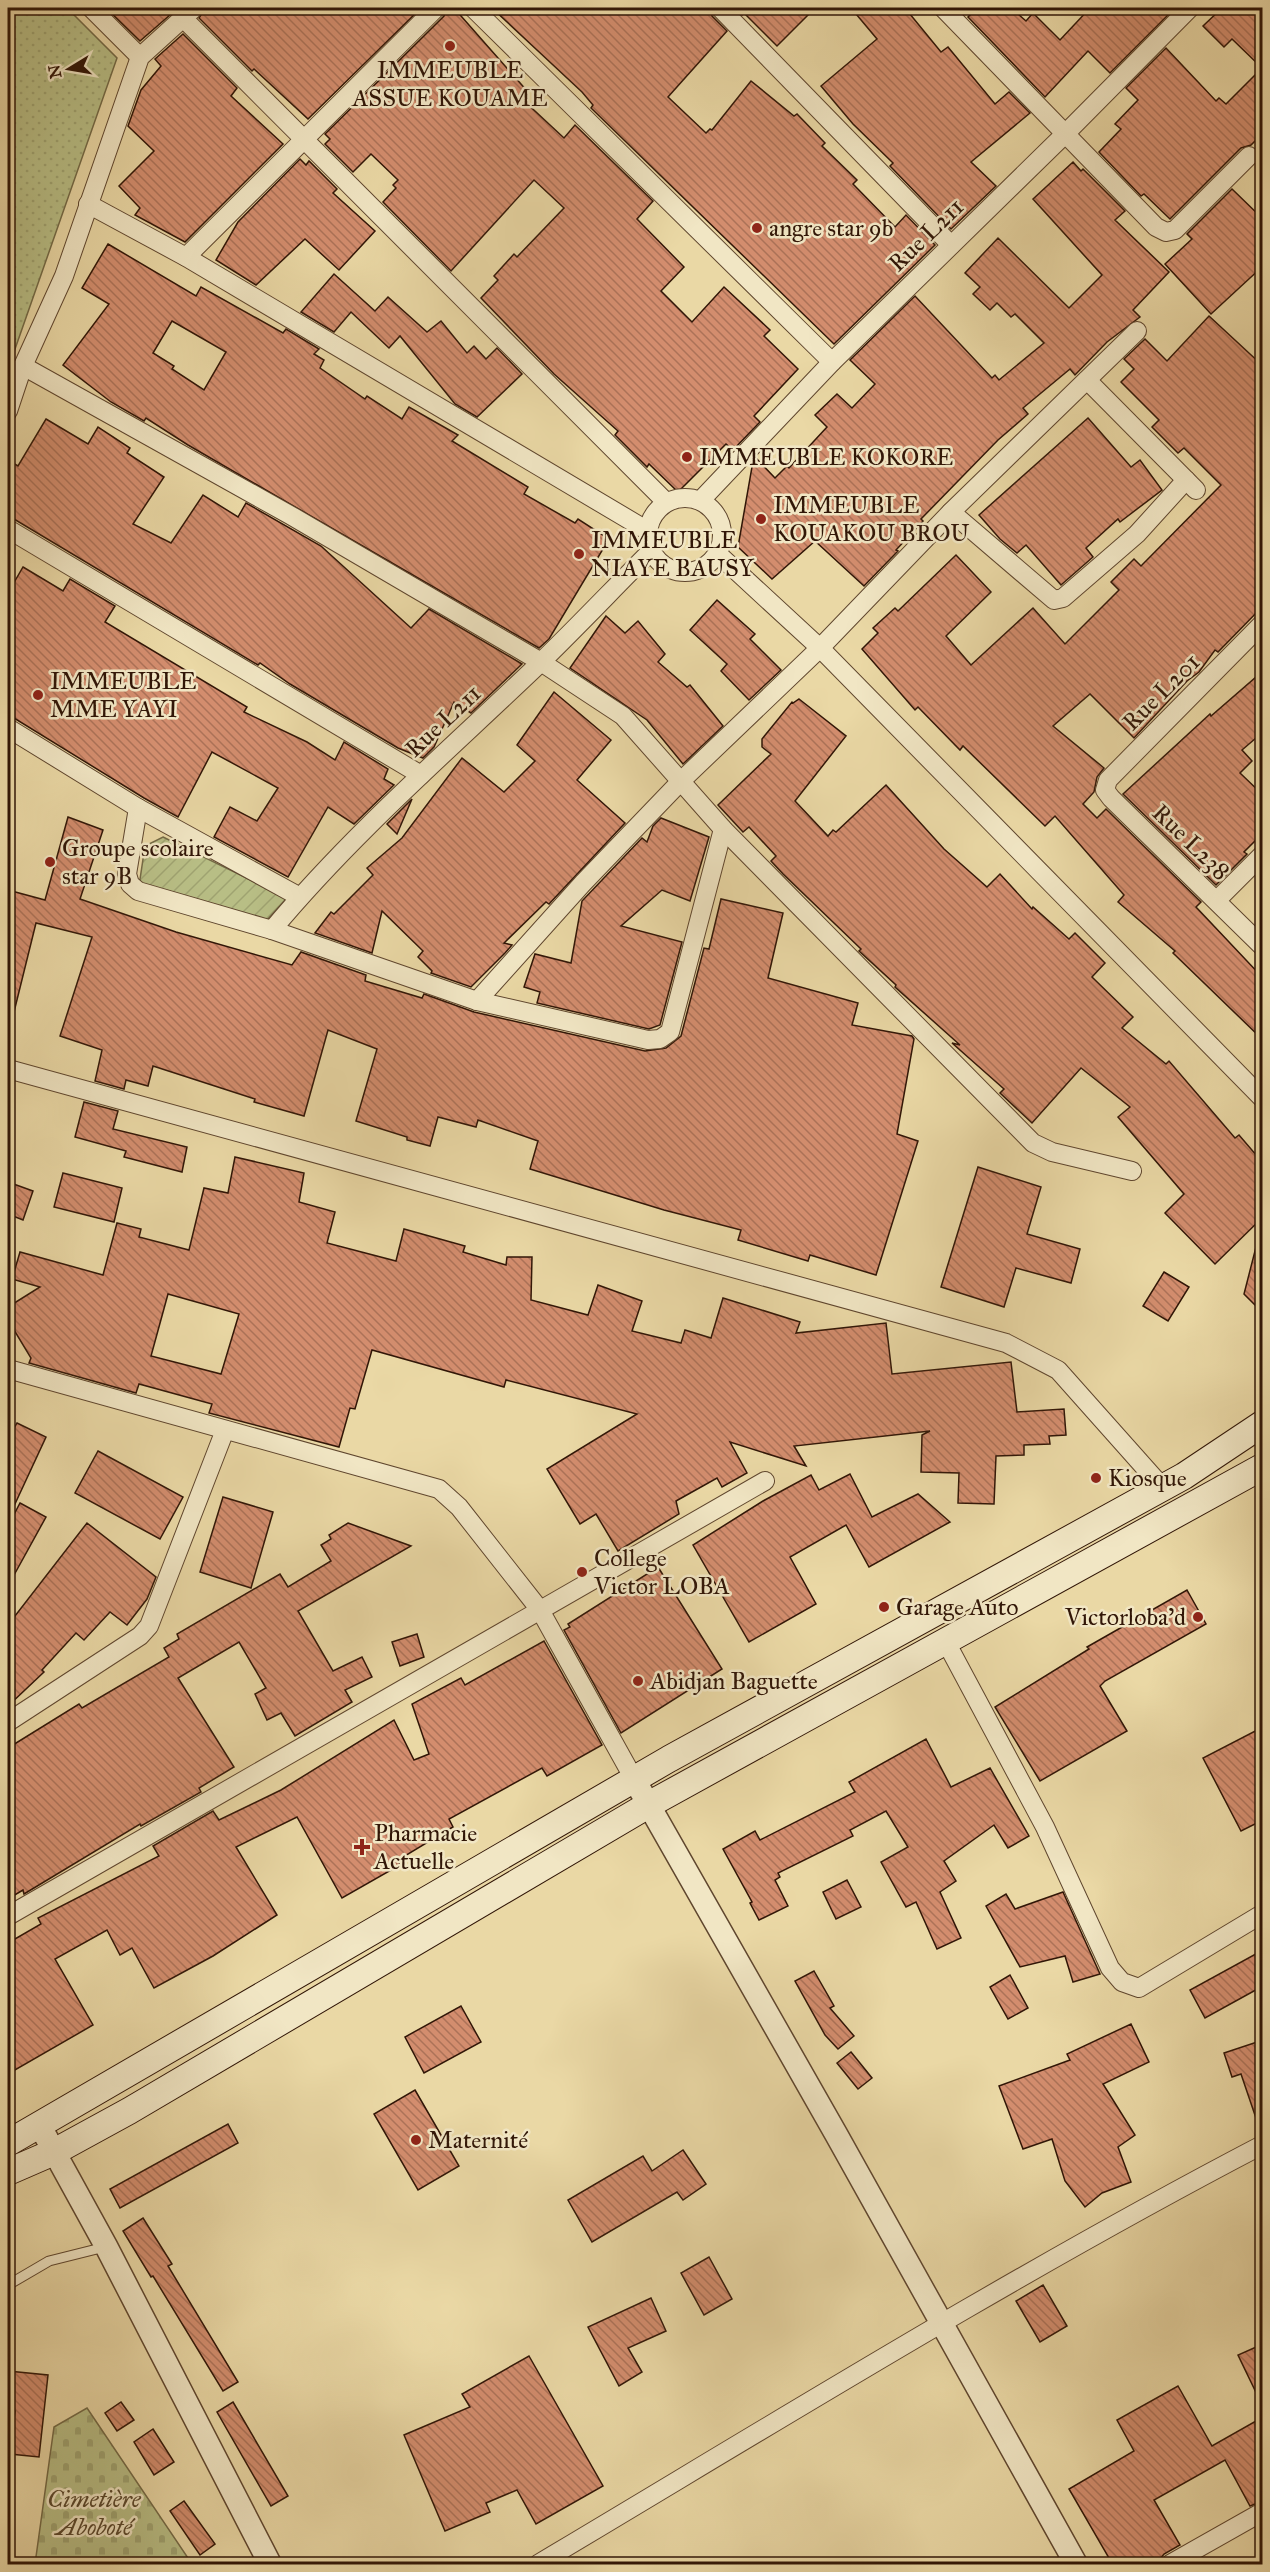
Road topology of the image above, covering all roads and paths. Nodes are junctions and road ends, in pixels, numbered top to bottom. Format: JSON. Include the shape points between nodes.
{"nodes":[{"id":1,"x":91,"y":8,"type":"edge"},
{"id":2,"x":436,"y":8,"type":"edge"},
{"id":3,"x":473,"y":8,"type":"edge"},
{"id":4,"x":720,"y":8,"type":"edge"},
{"id":5,"x":944,"y":8,"type":"edge"},
{"id":6,"x":1190,"y":8,"type":"edge"},
{"id":7,"x":189,"y":13,"type":"edge"},
{"id":8,"x":140,"y":57,"type":"junction"},
{"id":9,"x":1065,"y":134,"type":"junction"},
{"id":10,"x":305,"y":140,"type":"junction"},
{"id":11,"x":1249,"y":156,"type":"dead end"},
{"id":12,"x":88,"y":204,"type":"junction"},
{"id":13,"x":951,"y":245,"type":"junction"},
{"id":14,"x":186,"y":257,"type":"junction"},
{"id":15,"x":1137,"y":331,"type":"dead end"},
{"id":16,"x":832,"y":362,"type":"junction"},
{"id":17,"x":23,"y":366,"type":"junction"},
{"id":18,"x":1087,"y":380,"type":"junction"},
{"id":19,"x":8,"y":411,"type":"edge"},
{"id":20,"x":701,"y":500,"type":"junction"},
{"id":21,"x":666,"y":502,"type":"junction"},
{"id":22,"x":951,"y":512,"type":"junction"},
{"id":23,"x":8,"y":529,"type":"edge"},
{"id":24,"x":648,"y":531,"type":"junction"},
{"id":25,"x":651,"y":551,"type":"junction"},
{"id":26,"x":718,"y":554,"type":"junction"},
{"id":27,"x":1263,"y":624,"type":"edge"},
{"id":28,"x":820,"y":648,"type":"junction"},
{"id":29,"x":541,"y":662,"type":"junction"},
{"id":30,"x":8,"y":728,"type":"edge"},
{"id":31,"x":421,"y":775,"type":"junction"},
{"id":32,"x":681,"y":781,"type":"junction"},
{"id":33,"x":1111,"y":798,"type":"joint"},
{"id":34,"x":138,"y":808,"type":"junction"},
{"id":35,"x":723,"y":829,"type":"junction"},
{"id":36,"x":1263,"y":855,"type":"edge"},
{"id":37,"x":300,"y":897,"type":"junction"},
{"id":38,"x":1217,"y":900,"type":"junction"},
{"id":39,"x":272,"y":930,"type":"junction"},
{"id":40,"x":1263,"y":946,"type":"edge"},
{"id":41,"x":477,"y":1002,"type":"junction"},
{"id":42,"x":8,"y":1069,"type":"edge"},
{"id":43,"x":1263,"y":1098,"type":"edge"},
{"id":44,"x":1132,"y":1171,"type":"dead end"},
{"id":45,"x":8,"y":1369,"type":"edge"},
{"id":46,"x":1263,"y":1424,"type":"edge"},
{"id":47,"x":225,"y":1430,"type":"junction"},
{"id":48,"x":1263,"y":1467,"type":"edge"},
{"id":49,"x":765,"y":1481,"type":"dead end"},
{"id":50,"x":1163,"y":1488,"type":"junction"},
{"id":51,"x":540,"y":1610,"type":"junction"},
{"id":52,"x":946,"y":1642,"type":"junction"},
{"id":53,"x":8,"y":1722,"type":"edge"},
{"id":54,"x":634,"y":1779,"type":"junction"},
{"id":55,"x":650,"y":1804,"type":"junction"},
{"id":56,"x":1263,"y":1914,"type":"edge"},
{"id":57,"x":8,"y":1916,"type":"edge"},
{"id":58,"x":18,"y":2132,"type":"edge"},
{"id":59,"x":1263,"y":2145,"type":"edge"},
{"id":60,"x":54,"y":2152,"type":"junction"},
{"id":61,"x":8,"y":2172,"type":"edge"},
{"id":62,"x":106,"y":2246,"type":"junction"},
{"id":63,"x":8,"y":2285,"type":"edge"},
{"id":64,"x":942,"y":2323,"type":"junction"},
{"id":65,"x":1263,"y":2512,"type":"edge"},
{"id":66,"x":270,"y":2565,"type":"edge"},
{"id":67,"x":538,"y":2565,"type":"edge"},
{"id":68,"x":1076,"y":2565,"type":"edge"},
{"id":69,"x":1170,"y":2565,"type":"edge"}],
"edges":[{"from":1,"to":8,"type":"street"},
{"from":2,"to":10,"type":"street"},
{"from":3,"to":16,"type":"street"},
{"from":4,"to":13,"type":"street"},
{"from":5,"to":9,"type":"street"},
{"from":6,"to":9,"type":"street","name":"Rue L211"},
{"from":7,"to":8,"type":"street"},
{"from":7,"to":10,"type":"street"},
{"from":8,"to":12,"type":"street"},
{"from":9,"to":11,"type":"street","via":[[1156,227],[1166,232],[1174,230]]},
{"from":9,"to":13,"type":"street","name":"Rue L211"},
{"from":10,"to":14,"type":"street"},
{"from":10,"to":21,"type":"street"},
{"from":12,"to":14,"type":"street"},
{"from":12,"to":17,"type":"street","via":[[63,276]]},
{"from":13,"to":16,"type":"street","name":"Rue L211"},
{"from":14,"to":24,"type":"street"},
{"from":15,"to":18,"type":"street"},
{"from":16,"to":20,"type":"street","name":"Rue L211"},
{"from":17,"to":19,"type":"street"},
{"from":17,"to":29,"type":"street","via":[[290,515]]},
{"from":18,"to":22,"type":"street"},
{"from":18,"to":22,"type":"street","via":[[1191,485],[1063,598],[1054,600]]},
{"from":20,"to":21,"type":"street","via":[[689,497]]},
{"from":20,"to":26,"type":"street","via":[[711,507],[722,530]]},
{"from":21,"to":24,"type":"street","via":[[657,510]]},
{"from":22,"to":28,"type":"street"},
{"from":23,"to":31,"type":"street"},
{"from":24,"to":25,"type":"street"},
{"from":25,"to":26,"type":"street","via":[[670,570],[684,573],[703,568]]},
{"from":25,"to":29,"type":"street","name":"Rue L211"},
{"from":26,"to":28,"type":"street"},
{"from":27,"to":33,"type":"street","name":"Rue L201","via":[[1108,780],[1105,790]]},
{"from":28,"to":32,"type":"street"},
{"from":28,"to":43,"type":"street"},
{"from":29,"to":31,"type":"street","name":"Rue L211"},
{"from":29,"to":32,"type":"street","via":[[623,716]]},
{"from":30,"to":34,"type":"street"},
{"from":31,"to":37,"type":"street","name":"Rue L211"},
{"from":32,"to":35,"type":"street"},
{"from":32,"to":41,"type":"street"},
{"from":33,"to":38,"type":"street","name":"Rue L238"},
{"from":34,"to":37,"type":"street"},
{"from":34,"to":39,"type":"street","via":[[127,874],[130,884],[138,891]]},
{"from":35,"to":41,"type":"street","via":[[670,1032],[660,1039],[648,1040]]},
{"from":35,"to":44,"type":"street","via":[[1033,1143],[1052,1152]]},
{"from":36,"to":38,"type":"street"},
{"from":37,"to":39,"type":"street","name":"Rue L211"},
{"from":38,"to":40,"type":"street","name":"Rue L238"},
{"from":39,"to":41,"type":"street"},
{"from":42,"to":50,"type":"street","via":[[1006,1342],[1058,1370]]},
{"from":45,"to":47,"type":"street"},
{"from":46,"to":50,"type":"main road"},
{"from":47,"to":51,"type":"street","via":[[439,1489],[459,1507]]},
{"from":47,"to":53,"type":"street","via":[[149,1626],[140,1636]]},
{"from":48,"to":52,"type":"main road"},
{"from":49,"to":51,"type":"street"},
{"from":50,"to":54,"type":"main road"},
{"from":51,"to":54,"type":"street"},
{"from":51,"to":57,"type":"street"},
{"from":52,"to":55,"type":"main road"},
{"from":52,"to":56,"type":"street","via":[[1045,1827],[1110,1968],[1122,1982],[1139,1988]]},
{"from":54,"to":55,"type":"street"},
{"from":54,"to":58,"type":"main road"},
{"from":55,"to":60,"type":"main road"},
{"from":55,"to":64,"type":"street"},
{"from":58,"to":60,"type":"street"},
{"from":59,"to":64,"type":"street","via":[[1158,2199]]},
{"from":60,"to":61,"type":"main road"},
{"from":60,"to":62,"type":"street"},
{"from":62,"to":63,"type":"lane","via":[[49,2261]]},
{"from":62,"to":66,"type":"street"},
{"from":64,"to":67,"type":"street"},
{"from":64,"to":68,"type":"street"},
{"from":65,"to":69,"type":"street"}]}
